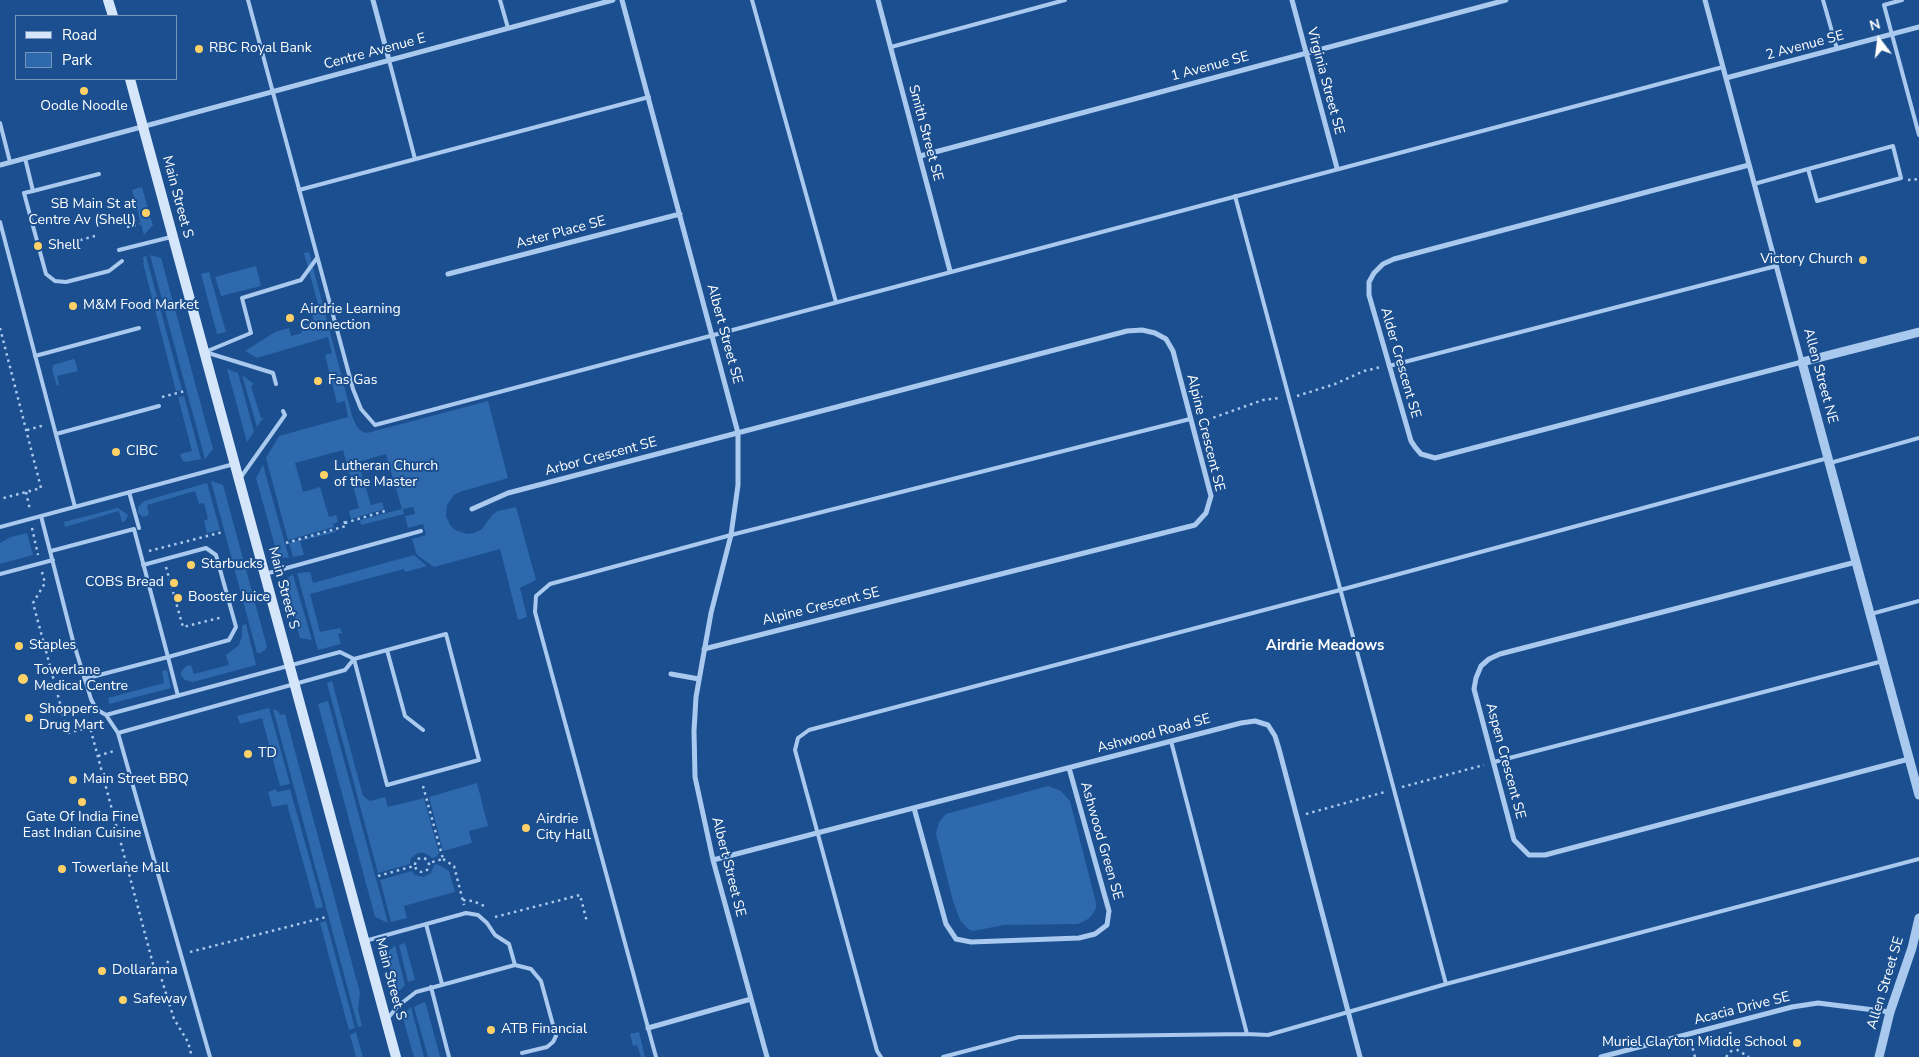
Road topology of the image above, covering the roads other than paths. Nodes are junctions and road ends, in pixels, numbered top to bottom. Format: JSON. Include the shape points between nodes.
{"nodes":[{"id":1,"x":108,"y":0,"type":"edge"},
{"id":2,"x":248,"y":0,"type":"edge"},
{"id":3,"x":372,"y":0,"type":"edge"},
{"id":4,"x":500,"y":0,"type":"edge"},
{"id":5,"x":613,"y":0,"type":"edge"},
{"id":6,"x":622,"y":0,"type":"edge"},
{"id":7,"x":752,"y":0,"type":"edge"},
{"id":8,"x":878,"y":0,"type":"edge"},
{"id":9,"x":1065,"y":0,"type":"edge"},
{"id":10,"x":1292,"y":0,"type":"edge"},
{"id":11,"x":1506,"y":0,"type":"edge"},
{"id":12,"x":1704,"y":0,"type":"edge"},
{"id":13,"x":1823,"y":0,"type":"edge"},
{"id":14,"x":1902,"y":0,"type":"edge"},
{"id":15,"x":113,"y":15,"type":"edge"},
{"id":16,"x":1919,"y":27,"type":"edge"},
{"id":17,"x":508,"y":28,"type":"junction"},
{"id":18,"x":1892,"y":34,"type":"junction"},
{"id":19,"x":891,"y":47,"type":"junction"},
{"id":20,"x":1837,"y":49,"type":"junction"},
{"id":21,"x":1306,"y":53,"type":"junction"},
{"id":22,"x":389,"y":60,"type":"junction"},
{"id":23,"x":1723,"y":67,"type":"junction"},
{"id":24,"x":1726,"y":78,"type":"junction"},
{"id":25,"x":130,"y":80,"type":"edge"},
{"id":26,"x":272,"y":92,"type":"junction"},
{"id":27,"x":648,"y":97,"type":"junction"},
{"id":28,"x":0,"y":123,"type":"edge"},
{"id":29,"x":143,"y":126,"type":"junction"},
{"id":30,"x":1919,"y":135,"type":"edge"},
{"id":31,"x":920,"y":156,"type":"junction"},
{"id":32,"x":25,"y":158,"type":"junction"},
{"id":33,"x":415,"y":159,"type":"junction"},
{"id":34,"x":10,"y":162,"type":"junction"},
{"id":35,"x":0,"y":165,"type":"edge"},
{"id":36,"x":1749,"y":165,"type":"junction"},
{"id":37,"x":1337,"y":168,"type":"junction"},
{"id":38,"x":1808,"y":169,"type":"junction"},
{"id":39,"x":99,"y":174,"type":"dead end"},
{"id":40,"x":1754,"y":184,"type":"junction"},
{"id":41,"x":34,"y":190,"type":"junction"},
{"id":42,"x":299,"y":190,"type":"junction"},
{"id":43,"x":1235,"y":196,"type":"junction"},
{"id":44,"x":680,"y":214,"type":"junction"},
{"id":45,"x":0,"y":222,"type":"edge"},
{"id":46,"x":173,"y":236,"type":"junction"},
{"id":47,"x":119,"y":250,"type":"dead end"},
{"id":48,"x":317,"y":258,"type":"junction"},
{"id":49,"x":122,"y":261,"type":"dead end"},
{"id":50,"x":1776,"y":266,"type":"junction"},
{"id":51,"x":950,"y":271,"type":"junction"},
{"id":52,"x":448,"y":274,"type":"dead end"},
{"id":53,"x":836,"y":302,"type":"junction"},
{"id":54,"x":139,"y":328,"type":"dead end"},
{"id":55,"x":1919,"y":332,"type":"edge"},
{"id":56,"x":712,"y":335,"type":"junction"},
{"id":57,"x":206,"y":352,"type":"junction"},
{"id":58,"x":35,"y":356,"type":"junction"},
{"id":59,"x":1802,"y":362,"type":"junction"},
{"id":60,"x":1389,"y":366,"type":"junction"},
{"id":61,"x":276,"y":384,"type":"dead end"},
{"id":62,"x":159,"y":406,"type":"dead end"},
{"id":63,"x":283,"y":411,"type":"dead end"},
{"id":64,"x":1190,"y":419,"type":"junction"},
{"id":65,"x":738,"y":433,"type":"junction"},
{"id":66,"x":56,"y":434,"type":"junction"},
{"id":67,"x":1919,"y":438,"type":"edge"},
{"id":68,"x":1829,"y":461,"type":"junction"},
{"id":69,"x":236,"y":464,"type":"junction"},
{"id":70,"x":240,"y":478,"type":"junction"},
{"id":71,"x":129,"y":492,"type":"junction"},
{"id":72,"x":75,"y":507,"type":"junction"},
{"id":73,"x":472,"y":509,"type":"dead end"},
{"id":74,"x":41,"y":516,"type":"junction"},
{"id":75,"x":0,"y":527,"type":"edge"},
{"id":76,"x":138,"y":528,"type":"dead end"},
{"id":77,"x":421,"y":531,"type":"dead end"},
{"id":78,"x":731,"y":535,"type":"junction"},
{"id":79,"x":51,"y":551,"type":"junction"},
{"id":80,"x":53,"y":560,"type":"junction"},
{"id":81,"x":1856,"y":562,"type":"junction"},
{"id":82,"x":143,"y":565,"type":"junction"},
{"id":83,"x":0,"y":574,"type":"edge"},
{"id":84,"x":265,"y":574,"type":"junction"},
{"id":85,"x":1340,"y":590,"type":"junction"},
{"id":86,"x":1919,"y":601,"type":"edge"},
{"id":87,"x":1870,"y":614,"type":"junction"},
{"id":88,"x":704,"y":648,"type":"junction"},
{"id":89,"x":387,"y":650,"type":"junction"},
{"id":90,"x":168,"y":657,"type":"junction"},
{"id":91,"x":354,"y":659,"type":"junction"},
{"id":92,"x":1883,"y":661,"type":"junction"},
{"id":93,"x":290,"y":666,"type":"junction"},
{"id":94,"x":670,"y":674,"type":"dead end"},
{"id":95,"x":84,"y":679,"type":"junction"},
{"id":96,"x":699,"y":679,"type":"junction"},
{"id":97,"x":295,"y":684,"type":"junction"},
{"id":98,"x":178,"y":696,"type":"junction"},
{"id":99,"x":106,"y":716,"type":"junction"},
{"id":100,"x":423,"y":730,"type":"dead end"},
{"id":101,"x":118,"y":734,"type":"junction"},
{"id":102,"x":1171,"y":741,"type":"junction"},
{"id":103,"x":1910,"y":759,"type":"junction"},
{"id":104,"x":1494,"y":762,"type":"junction"},
{"id":105,"x":1069,"y":768,"type":"junction"},
{"id":106,"x":1919,"y":795,"type":"edge"},
{"id":107,"x":914,"y":808,"type":"junction"},
{"id":108,"x":817,"y":833,"type":"junction"},
{"id":109,"x":713,"y":860,"type":"junction"},
{"id":110,"x":1919,"y":860,"type":"edge"},
{"id":111,"x":1919,"y":918,"type":"edge"},
{"id":112,"x":426,"y":924,"type":"junction"},
{"id":113,"x":365,"y":941,"type":"junction"},
{"id":114,"x":1915,"y":949,"type":"edge"},
{"id":115,"x":515,"y":965,"type":"junction"},
{"id":116,"x":442,"y":984,"type":"junction"},
{"id":117,"x":1446,"y":984,"type":"junction"},
{"id":118,"x":431,"y":987,"type":"junction"},
{"id":119,"x":751,"y":1000,"type":"junction"},
{"id":120,"x":1348,"y":1011,"type":"junction"},
{"id":121,"x":1890,"y":1012,"type":"junction"},
{"id":122,"x":386,"y":1020,"type":"junction"},
{"id":123,"x":648,"y":1028,"type":"junction"},
{"id":124,"x":1248,"y":1034,"type":"junction"},
{"id":125,"x":522,"y":1053,"type":"dead end"},
{"id":126,"x":210,"y":1057,"type":"edge"},
{"id":127,"x":396,"y":1057,"type":"edge"},
{"id":128,"x":448,"y":1057,"type":"edge"},
{"id":129,"x":656,"y":1057,"type":"edge"},
{"id":130,"x":767,"y":1057,"type":"edge"},
{"id":131,"x":880,"y":1057,"type":"edge"},
{"id":132,"x":943,"y":1057,"type":"edge"},
{"id":133,"x":1360,"y":1057,"type":"edge"},
{"id":134,"x":1601,"y":1057,"type":"edge"},
{"id":135,"x":1879,"y":1057,"type":"edge"}],
"edges":[{"from":1,"to":15,"type":"main road"},
{"from":2,"to":26,"type":"lane"},
{"from":3,"to":22,"type":"street"},
{"from":4,"to":17,"type":"lane"},
{"from":5,"to":17,"type":"street","name":"Centre Avenue E"},
{"from":6,"to":27,"type":"street","name":"Albert Street SE"},
{"from":7,"to":53,"type":"lane"},
{"from":8,"to":19,"type":"street","name":"Smith Street SE"},
{"from":9,"to":19,"type":"lane"},
{"from":10,"to":21,"type":"street","name":"Virginia Street SE"},
{"from":11,"to":21,"type":"street","name":"1 Avenue SE"},
{"from":12,"to":23,"type":"street","name":"Allen Street NE"},
{"from":13,"to":20,"type":"lane"},
{"from":14,"to":18,"type":"lane","via":[[1884,5]]},
{"from":16,"to":18,"type":"street","name":"2 Avenue SE"},
{"from":17,"to":22,"type":"street","name":"Centre Avenue E"},
{"from":18,"to":20,"type":"street","name":"2 Avenue SE"},
{"from":18,"to":30,"type":"lane"},
{"from":19,"to":31,"type":"street","name":"Smith Street SE"},
{"from":20,"to":24,"type":"street","name":"2 Avenue SE"},
{"from":21,"to":31,"type":"street","name":"1 Avenue SE"},
{"from":21,"to":37,"type":"street","name":"Virginia Street SE"},
{"from":22,"to":26,"type":"street","name":"Centre Avenue E"},
{"from":22,"to":33,"type":"lane"},
{"from":23,"to":24,"type":"street","name":"Allen Street NE"},
{"from":23,"to":37,"type":"lane"},
{"from":24,"to":36,"type":"street","name":"Allen Street NE"},
{"from":25,"to":29,"type":"main road","name":"Main Street S"},
{"from":26,"to":29,"type":"street","name":"Centre Avenue E"},
{"from":26,"to":42,"type":"lane"},
{"from":27,"to":33,"type":"lane"},
{"from":27,"to":44,"type":"street","name":"Albert Street SE"},
{"from":28,"to":34,"type":"lane"},
{"from":29,"to":32,"type":"street","name":"Centre Avenue E"},
{"from":29,"to":46,"type":"main road","name":"Main Street S"},
{"from":31,"to":51,"type":"street","name":"Smith Street SE"},
{"from":32,"to":34,"type":"street","name":"Centre Avenue E"},
{"from":32,"to":41,"type":"lane"},
{"from":33,"to":42,"type":"lane"},
{"from":34,"to":35,"type":"street","name":"Centre Avenue E"},
{"from":36,"to":40,"type":"street","name":"Allen Street NE"},
{"from":36,"to":60,"type":"street","name":"Alder Crescent SE","via":[[1383,264],[1369,282],[1369,295]]},
{"from":37,"to":43,"type":"lane"},
{"from":38,"to":38,"type":"lane","via":[[1816,201],[1901,178],[1893,146]]},
{"from":38,"to":40,"type":"lane"},
{"from":39,"to":41,"type":"lane"},
{"from":40,"to":50,"type":"street","name":"Allen Street NE"},
{"from":41,"to":49,"type":"lane","via":[[24,193],[46,274],[55,282],[109,271]]},
{"from":42,"to":48,"type":"lane"},
{"from":43,"to":51,"type":"lane"},
{"from":43,"to":85,"type":"lane"},
{"from":44,"to":52,"type":"street","name":"Aster Place SE"},
{"from":44,"to":56,"type":"street","name":"Albert Street SE"},
{"from":45,"to":58,"type":"lane"},
{"from":46,"to":47,"type":"lane"},
{"from":46,"to":57,"type":"main road","name":"Main Street S"},
{"from":48,"to":56,"type":"lane","via":[[353,389],[361,409],[375,425]]},
{"from":48,"to":57,"type":"lane","via":[[301,280],[242,298],[251,333]]},
{"from":50,"to":59,"type":"street","name":"Allen Street NE"},
{"from":50,"to":60,"type":"lane"},
{"from":51,"to":53,"type":"lane"},
{"from":53,"to":56,"type":"lane"},
{"from":54,"to":58,"type":"lane"},
{"from":55,"to":59,"type":"street"},
{"from":56,"to":65,"type":"street","name":"Albert Street SE"},
{"from":57,"to":61,"type":"lane","via":[[273,373]]},
{"from":57,"to":69,"type":"main road","name":"Main Street S"},
{"from":58,"to":66,"type":"lane"},
{"from":59,"to":60,"type":"street","name":"Alder Crescent SE","via":[[1435,458],[1421,454],[1411,441]]},
{"from":59,"to":68,"type":"street","name":"Allen Street NE"},
{"from":62,"to":66,"type":"lane"},
{"from":63,"to":70,"type":"lane","via":[[285,415]]},
{"from":64,"to":65,"type":"street","name":"Alpine Crescent SE","via":[[1173,351],[1166,339],[1142,330],[1127,331]]},
{"from":64,"to":78,"type":"lane"},
{"from":64,"to":88,"type":"street","name":"Alpine Crescent SE","via":[[1211,496],[1206,513],[1195,525]]},
{"from":65,"to":73,"type":"street","name":"Arbor Crescent SE","via":[[508,493]]},
{"from":65,"to":78,"type":"street","name":"Albert Street SE","via":[[738,485]]},
{"from":66,"to":72,"type":"lane"},
{"from":67,"to":68,"type":"lane"},
{"from":68,"to":81,"type":"street","name":"Allen Street NE"},
{"from":68,"to":85,"type":"lane"},
{"from":69,"to":70,"type":"main road","name":"Main Street S"},
{"from":69,"to":71,"type":"lane"},
{"from":70,"to":84,"type":"main road","name":"Main Street S"},
{"from":71,"to":72,"type":"lane"},
{"from":71,"to":76,"type":"lane"},
{"from":72,"to":74,"type":"lane"},
{"from":74,"to":75,"type":"lane"},
{"from":74,"to":79,"type":"lane"},
{"from":77,"to":84,"type":"lane"},
{"from":78,"to":88,"type":"street","name":"Albert Street SE"},
{"from":78,"to":123,"type":"lane","via":[[550,584],[536,596],[535,612]]},
{"from":79,"to":80,"type":"lane"},
{"from":79,"to":82,"type":"lane","via":[[134,529]]},
{"from":80,"to":83,"type":"lane"},
{"from":80,"to":95,"type":"lane"},
{"from":81,"to":87,"type":"street","name":"Allen Street NE"},
{"from":81,"to":104,"type":"street","name":"Aspen Crescent SE","via":[[1489,659],[1481,666],[1474,689]]},
{"from":82,"to":90,"type":"lane"},
{"from":82,"to":90,"type":"lane","via":[[206,548],[216,555],[233,614],[236,627],[229,640]]},
{"from":84,"to":93,"type":"main road","name":"Main Street S"},
{"from":85,"to":108,"type":"lane","via":[[809,730],[798,738],[795,750]]},
{"from":85,"to":117,"type":"lane"},
{"from":86,"to":87,"type":"lane"},
{"from":87,"to":92,"type":"street","name":"Allen Street NE"},
{"from":88,"to":96,"type":"street","name":"Albert Street SE"},
{"from":89,"to":91,"type":"lane"},
{"from":89,"to":91,"type":"lane","via":[[446,634],[479,760],[388,785]]},
{"from":89,"to":100,"type":"lane","via":[[405,716]]},
{"from":90,"to":95,"type":"lane"},
{"from":90,"to":98,"type":"lane"},
{"from":91,"to":93,"type":"lane","via":[[340,652]]},
{"from":91,"to":97,"type":"lane","via":[[345,670]]},
{"from":92,"to":103,"type":"street","name":"Allen Street NE"},
{"from":92,"to":104,"type":"lane"},
{"from":93,"to":97,"type":"main road","name":"Main Street S"},
{"from":93,"to":98,"type":"lane"},
{"from":94,"to":96,"type":"street"},
{"from":95,"to":99,"type":"lane","via":[[96,709]]},
{"from":96,"to":109,"type":"street","name":"Albert Street SE","via":[[694,731],[695,777]]},
{"from":97,"to":101,"type":"lane"},
{"from":97,"to":113,"type":"main road","name":"Main Street S"},
{"from":98,"to":99,"type":"lane"},
{"from":99,"to":101,"type":"lane"},
{"from":101,"to":126,"type":"lane"},
{"from":102,"to":105,"type":"street","name":"Ashwood Road SE"},
{"from":102,"to":120,"type":"street","name":"Ashwood Road SE","via":[[1255,721],[1268,726],[1275,736]]},
{"from":102,"to":124,"type":"lane"},
{"from":103,"to":104,"type":"street","name":"Aspen Crescent SE","via":[[1536,856],[1529,855],[1514,840]]},
{"from":103,"to":106,"type":"street"},
{"from":105,"to":107,"type":"street","name":"Ashwood Road SE"},
{"from":105,"to":107,"type":"street","name":"Ashwood Green SE","via":[[1110,911],[1107,925],[1095,934],[1059,939],[971,942],[956,939],[946,924]]},
{"from":107,"to":108,"type":"street","name":"Ashwood Road SE"},
{"from":108,"to":109,"type":"street","name":"Ashwood Road SE"},
{"from":108,"to":131,"type":"lane"},
{"from":109,"to":119,"type":"street","name":"Albert Street SE"},
{"from":110,"to":117,"type":"lane"},
{"from":111,"to":114,"type":"street","name":"Allen Street SE"},
{"from":112,"to":113,"type":"lane"},
{"from":112,"to":115,"type":"lane","via":[[466,913],[478,915],[495,936],[509,944]]},
{"from":112,"to":116,"type":"lane"},
{"from":113,"to":122,"type":"main road","name":"Main Street S"},
{"from":114,"to":121,"type":"street","name":"Allen Street SE"},
{"from":115,"to":116,"type":"lane"},
{"from":115,"to":125,"type":"lane","via":[[531,969],[541,981],[556,1036],[547,1047]]},
{"from":116,"to":118,"type":"lane"},
{"from":117,"to":120,"type":"lane"},
{"from":118,"to":122,"type":"lane","via":[[416,992]]},
{"from":118,"to":128,"type":"lane"},
{"from":119,"to":123,"type":"street"},
{"from":119,"to":130,"type":"street","name":"Albert Street SE"},
{"from":120,"to":124,"type":"lane","via":[[1268,1035]]},
{"from":120,"to":133,"type":"street","name":"Ashwood Road SE"},
{"from":121,"to":134,"type":"street","name":"Acacia Drive SE","via":[[1818,1003],[1792,1007]]},
{"from":121,"to":135,"type":"street","name":"Allen Street SE"},
{"from":122,"to":127,"type":"main road","name":"Main Street S"},
{"from":123,"to":129,"type":"lane"},
{"from":124,"to":132,"type":"lane","via":[[1019,1037]]}]}
